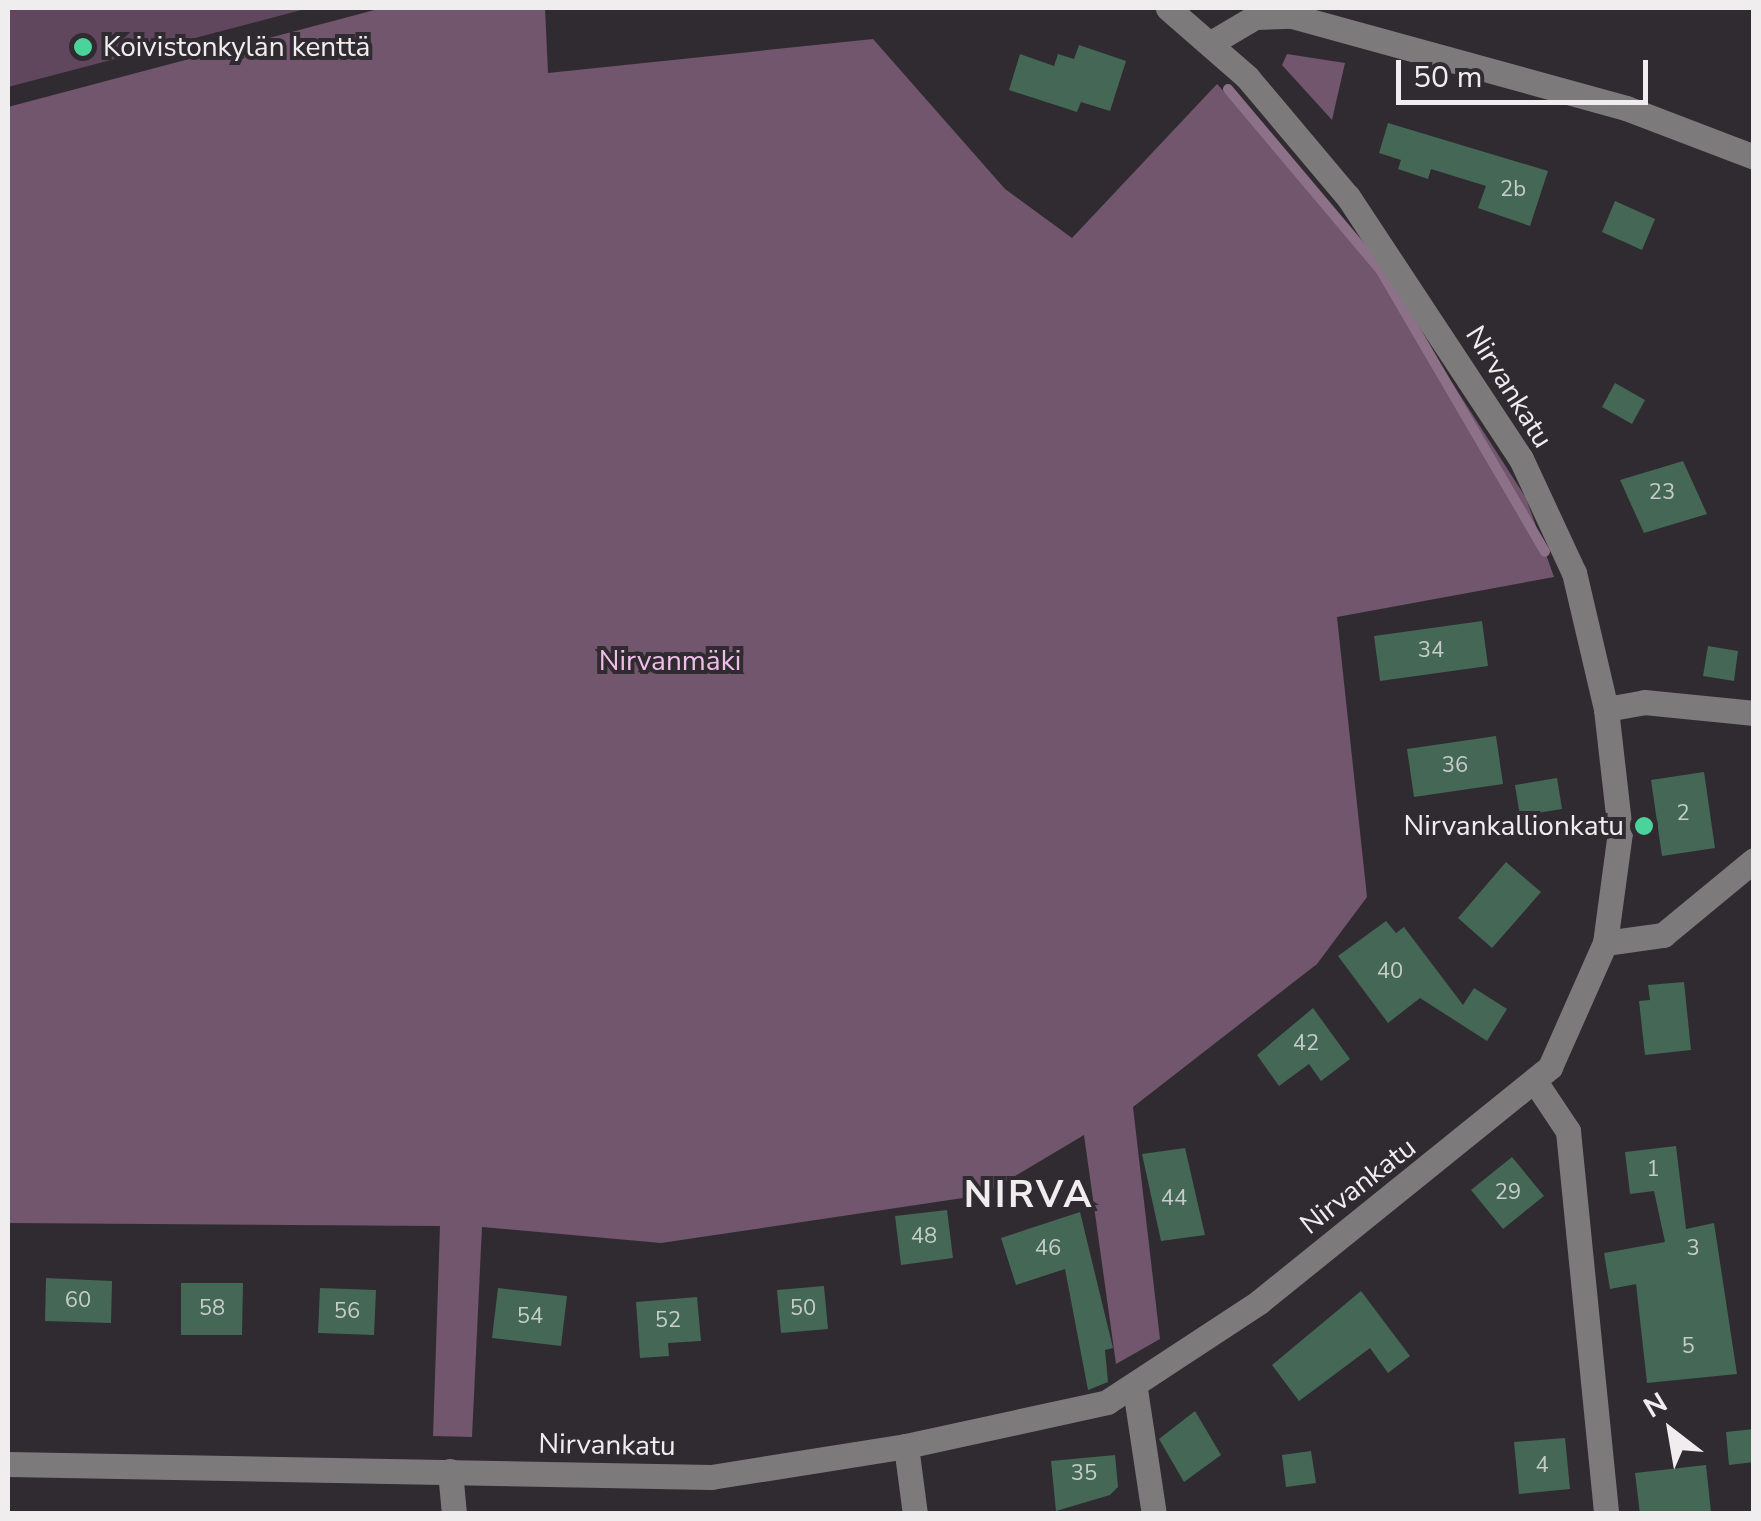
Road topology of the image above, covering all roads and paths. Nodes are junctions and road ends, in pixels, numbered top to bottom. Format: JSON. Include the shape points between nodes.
{"nodes":[{"id":1,"x":1168,"y":8,"type":"edge"},
{"id":2,"x":1211,"y":43,"type":"junction"},
{"id":3,"x":1754,"y":157,"type":"edge"},
{"id":4,"x":1606,"y":708,"type":"junction"},
{"id":5,"x":1754,"y":712,"type":"edge"},
{"id":6,"x":1754,"y":860,"type":"edge"},
{"id":7,"x":1605,"y":943,"type":"junction"},
{"id":8,"x":1536,"y":1082,"type":"junction"},
{"id":9,"x":1134,"y":1390,"type":"junction"},
{"id":10,"x":906,"y":1446,"type":"junction"},
{"id":11,"x":8,"y":1464,"type":"edge"},
{"id":12,"x":450,"y":1471,"type":"junction"},
{"id":13,"x":454,"y":1514,"type":"edge"},
{"id":14,"x":915,"y":1514,"type":"edge"},
{"id":15,"x":1154,"y":1514,"type":"edge"},
{"id":16,"x":1606,"y":1514,"type":"edge"}],
"edges":[{"from":1,"to":2,"type":"street","name":"Nirvankatu"},
{"from":2,"to":3,"type":"street","via":[[1255,17],[1292,16],[1626,108]]},
{"from":2,"to":4,"type":"street","name":"Nirvankatu","via":[[1348,196],[1520,459],[1574,573]]},
{"from":4,"to":5,"type":"street","via":[[1644,702]]},
{"from":4,"to":7,"type":"street","name":"Nirvankatu","via":[[1620,832]]},
{"from":6,"to":7,"type":"street","via":[[1663,935]]},
{"from":7,"to":8,"type":"street","name":"Nirvankatu","via":[[1568,1040]]},
{"from":8,"to":9,"type":"street","name":"Nirvankatu"},
{"from":8,"to":16,"type":"street","via":[[1568,1130]]},
{"from":9,"to":10,"type":"street","name":"Nirvankatu"},
{"from":9,"to":15,"type":"street"},
{"from":10,"to":12,"type":"street","name":"Nirvankatu","via":[[711,1477]]},
{"from":10,"to":14,"type":"street"},
{"from":11,"to":12,"type":"street","name":"Nirvankatu"},
{"from":12,"to":13,"type":"street"}]}
